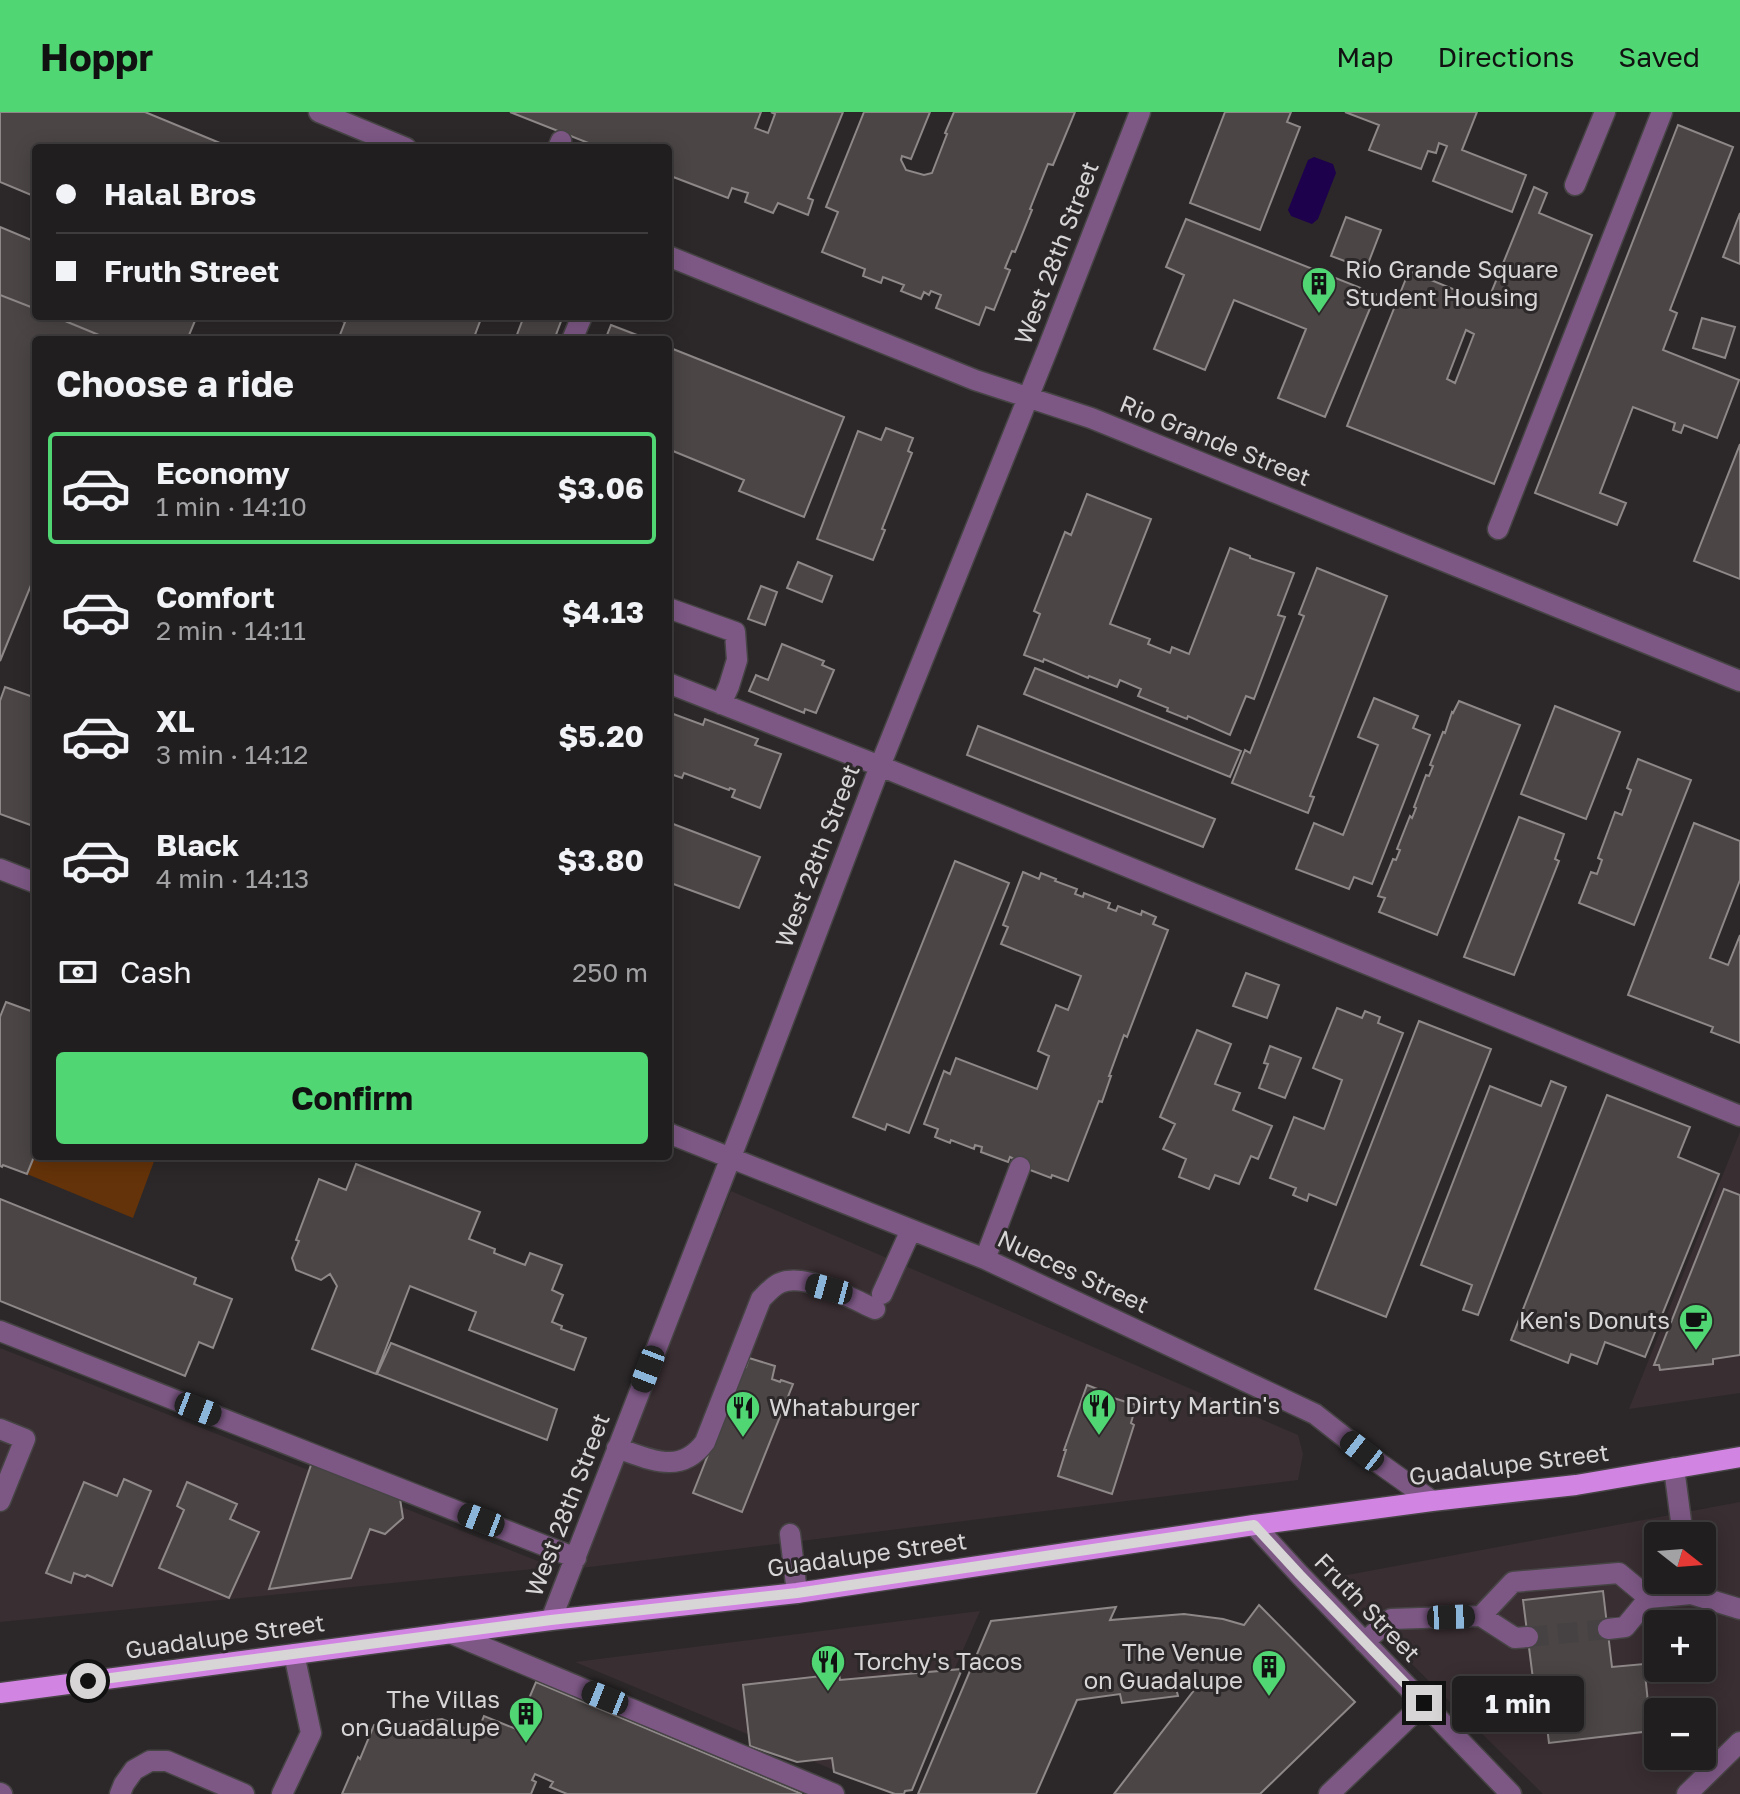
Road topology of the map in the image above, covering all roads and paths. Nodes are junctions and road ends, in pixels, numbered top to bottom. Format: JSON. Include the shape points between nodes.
{"nodes":[{"id":1,"x":319,"y":112,"type":"edge"},
{"id":2,"x":1140,"y":112,"type":"edge"},
{"id":3,"x":1605,"y":112,"type":"edge"},
{"id":4,"x":1662,"y":112,"type":"edge"},
{"id":5,"x":396,"y":144,"type":"edge"},
{"id":6,"x":1575,"y":185,"type":"dead end"},
{"id":7,"x":672,"y":258,"type":"edge"},
{"id":8,"x":1028,"y":397,"type":"junction"},
{"id":9,"x":1498,"y":529,"type":"dead end"},
{"id":10,"x":672,"y":609,"type":"edge"},
{"id":11,"x":1740,"y":681,"type":"edge"},
{"id":12,"x":672,"y":685,"type":"edge"},
{"id":13,"x":721,"y":704,"type":"junction"},
{"id":14,"x":880,"y":766,"type":"junction"},
{"id":15,"x":0,"y":869,"type":"edge"},
{"id":16,"x":32,"y":881,"type":"edge"},
{"id":17,"x":1740,"y":1116,"type":"edge"},
{"id":18,"x":672,"y":1135,"type":"edge"},
{"id":19,"x":730,"y":1158,"type":"junction"},
{"id":20,"x":1020,"y":1167,"type":"dead end"},
{"id":21,"x":911,"y":1230,"type":"junction"},
{"id":22,"x":985,"y":1259,"type":"junction"},
{"id":23,"x":0,"y":1331,"type":"edge"},
{"id":24,"x":0,"y":1429,"type":"edge"},
{"id":25,"x":617,"y":1448,"type":"junction"},
{"id":26,"x":1740,"y":1457,"type":"edge"},
{"id":27,"x":1674,"y":1468,"type":"junction"},
{"id":28,"x":0,"y":1501,"type":"edge"},
{"id":29,"x":1432,"y":1501,"type":"junction"},
{"id":30,"x":1681,"y":1522,"type":"edge"},
{"id":31,"x":1254,"y":1525,"type":"junction"},
{"id":32,"x":790,"y":1534,"type":"dead end"},
{"id":33,"x":576,"y":1558,"type":"junction"},
{"id":34,"x":797,"y":1593,"type":"junction"},
{"id":35,"x":1664,"y":1594,"type":"edge"},
{"id":36,"x":1706,"y":1594,"type":"edge"},
{"id":37,"x":1649,"y":1598,"type":"junction"},
{"id":38,"x":1740,"y":1609,"type":"edge"},
{"id":39,"x":1481,"y":1616,"type":"junction"},
{"id":40,"x":551,"y":1620,"type":"junction"},
{"id":41,"x":1608,"y":1629,"type":"tunnel mouth"},
{"id":42,"x":450,"y":1633,"type":"junction"},
{"id":43,"x":1528,"y":1637,"type":"tunnel mouth"},
{"id":44,"x":1364,"y":1642,"type":"junction"},
{"id":45,"x":294,"y":1654,"type":"junction"},
{"id":46,"x":0,"y":1693,"type":"edge"},
{"id":47,"x":1424,"y":1703,"type":"junction"},
{"id":48,"x":1740,"y":1742,"type":"edge"},
{"id":49,"x":120,"y":1794,"type":"edge"},
{"id":50,"x":244,"y":1794,"type":"edge"},
{"id":51,"x":282,"y":1794,"type":"edge"},
{"id":52,"x":834,"y":1794,"type":"edge"},
{"id":53,"x":1329,"y":1794,"type":"edge"},
{"id":54,"x":1511,"y":1794,"type":"edge"},
{"id":55,"x":1687,"y":1794,"type":"edge"}],
"edges":[{"from":1,"to":5,"type":"street"},
{"from":2,"to":8,"type":"street","name":"West 28th Street"},
{"from":3,"to":6,"type":"street"},
{"from":4,"to":9,"type":"street"},
{"from":7,"to":8,"type":"street","name":"Rio Grande Street"},
{"from":8,"to":11,"type":"street","name":"Rio Grande Street"},
{"from":8,"to":14,"type":"street","name":"West 28th Street"},
{"from":10,"to":13,"type":"street","via":[[735,632],[737,660]]},
{"from":12,"to":13,"type":"street"},
{"from":13,"to":14,"type":"street"},
{"from":14,"to":17,"type":"street"},
{"from":14,"to":19,"type":"street","name":"West 28th Street"},
{"from":15,"to":16,"type":"street"},
{"from":18,"to":19,"type":"street","name":"Nueces Street"},
{"from":19,"to":21,"type":"street","name":"Nueces Street"},
{"from":19,"to":25,"type":"street","name":"West 28th Street"},
{"from":20,"to":22,"type":"street"},
{"from":21,"to":22,"type":"street","name":"Nueces Street"},
{"from":21,"to":25,"type":"street","via":[[879,1302],[795,1280],[769,1290],[695,1455],[667,1463]]},
{"from":22,"to":29,"type":"street","name":"Nueces Street","via":[[1315,1414]]},
{"from":23,"to":33,"type":"street"},
{"from":24,"to":28,"type":"street","via":[[25,1439]]},
{"from":25,"to":33,"type":"street","name":"West 28th Street"},
{"from":26,"to":27,"type":"main road","name":"Guadalupe Street"},
{"from":27,"to":29,"type":"main road","name":"Guadalupe Street"},
{"from":27,"to":30,"type":"street"},
{"from":29,"to":31,"type":"main road","name":"Guadalupe Street"},
{"from":31,"to":34,"type":"main road","name":"Guadalupe Street"},
{"from":31,"to":44,"type":"street","name":"Fruth Street"},
{"from":32,"to":34,"type":"street"},
{"from":33,"to":40,"type":"street","name":"West 28th Street"},
{"from":34,"to":40,"type":"main road","name":"Guadalupe Street"},
{"from":35,"to":37,"type":"street"},
{"from":36,"to":38,"type":"street"},
{"from":37,"to":39,"type":"street","via":[[1619,1573],[1513,1582]]},
{"from":37,"to":41,"type":"street","via":[[1625,1627]]},
{"from":39,"to":43,"type":"street","via":[[1515,1638]]},
{"from":39,"to":44,"type":"street","via":[[1391,1619]]},
{"from":40,"to":42,"type":"main road","name":"Guadalupe Street"},
{"from":42,"to":45,"type":"main road","name":"Guadalupe Street"},
{"from":42,"to":52,"type":"street"},
{"from":44,"to":47,"type":"street","name":"Fruth Street"},
{"from":45,"to":46,"type":"main road","name":"Guadalupe Street"},
{"from":45,"to":51,"type":"street","via":[[311,1733]]},
{"from":47,"to":53,"type":"street"},
{"from":47,"to":54,"type":"street","name":"Fruth Street"},
{"from":48,"to":55,"type":"street"},
{"from":49,"to":50,"type":"street","via":[[134,1770],[150,1761],[167,1761]]}]}
